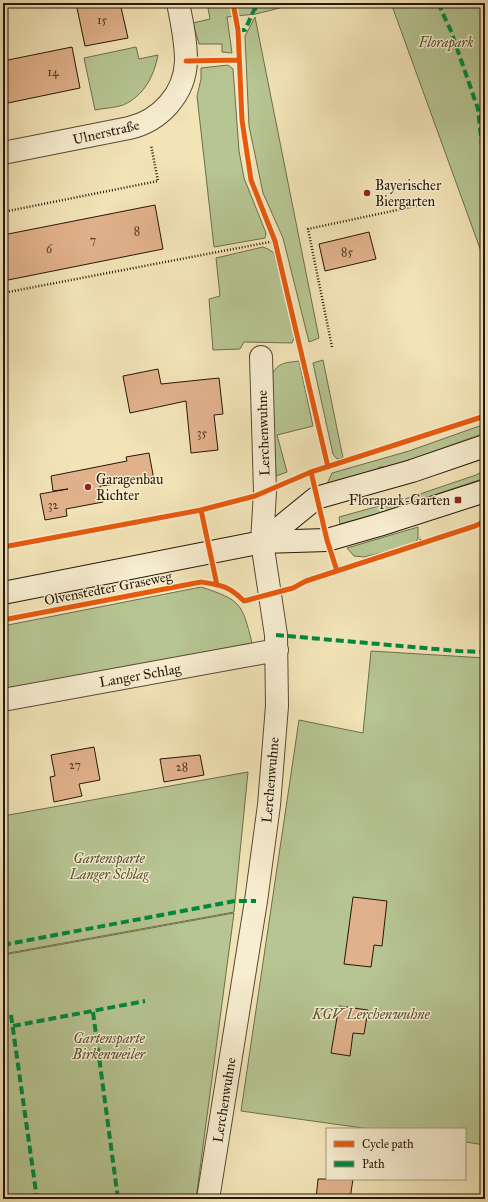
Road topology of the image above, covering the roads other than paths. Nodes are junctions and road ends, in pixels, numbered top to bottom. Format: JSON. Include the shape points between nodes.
{"nodes":[{"id":1,"x":178,"y":3,"type":"edge"},
{"id":2,"x":3,"y":153,"type":"edge"},
{"id":3,"x":261,"y":357,"type":"dead end"},
{"id":4,"x":485,"y":446,"type":"edge"},
{"id":5,"x":485,"y":491,"type":"edge"},
{"id":6,"x":262,"y":542,"type":"junction"},
{"id":7,"x":3,"y":592,"type":"edge"},
{"id":8,"x":277,"y":650,"type":"junction"},
{"id":9,"x":3,"y":700,"type":"edge"},
{"id":10,"x":208,"y":1199,"type":"edge"}],
"edges":[{"from":1,"to":2,"type":"street","name":"Ulnerstraße","via":[[185,42],[186,67],[179,90],[158,116],[124,130]]},
{"from":3,"to":6,"type":"street","name":"Lerchenwuhne","via":[[265,492]]},
{"from":4,"to":6,"type":"street","name":"Olvenstedter Graseweg","via":[[398,476],[316,498]]},
{"from":5,"to":6,"type":"street","name":"Olvenstedter Graseweg","via":[[327,540]]},
{"from":6,"to":7,"type":"street","name":"Olvenstedter Graseweg"},
{"from":6,"to":8,"type":"street","name":"Lerchenwuhne"},
{"from":8,"to":9,"type":"street","name":"Langer Schlag"},
{"from":8,"to":10,"type":"street","name":"Lerchenwuhne","via":[[277,706],[269,805]]}]}
